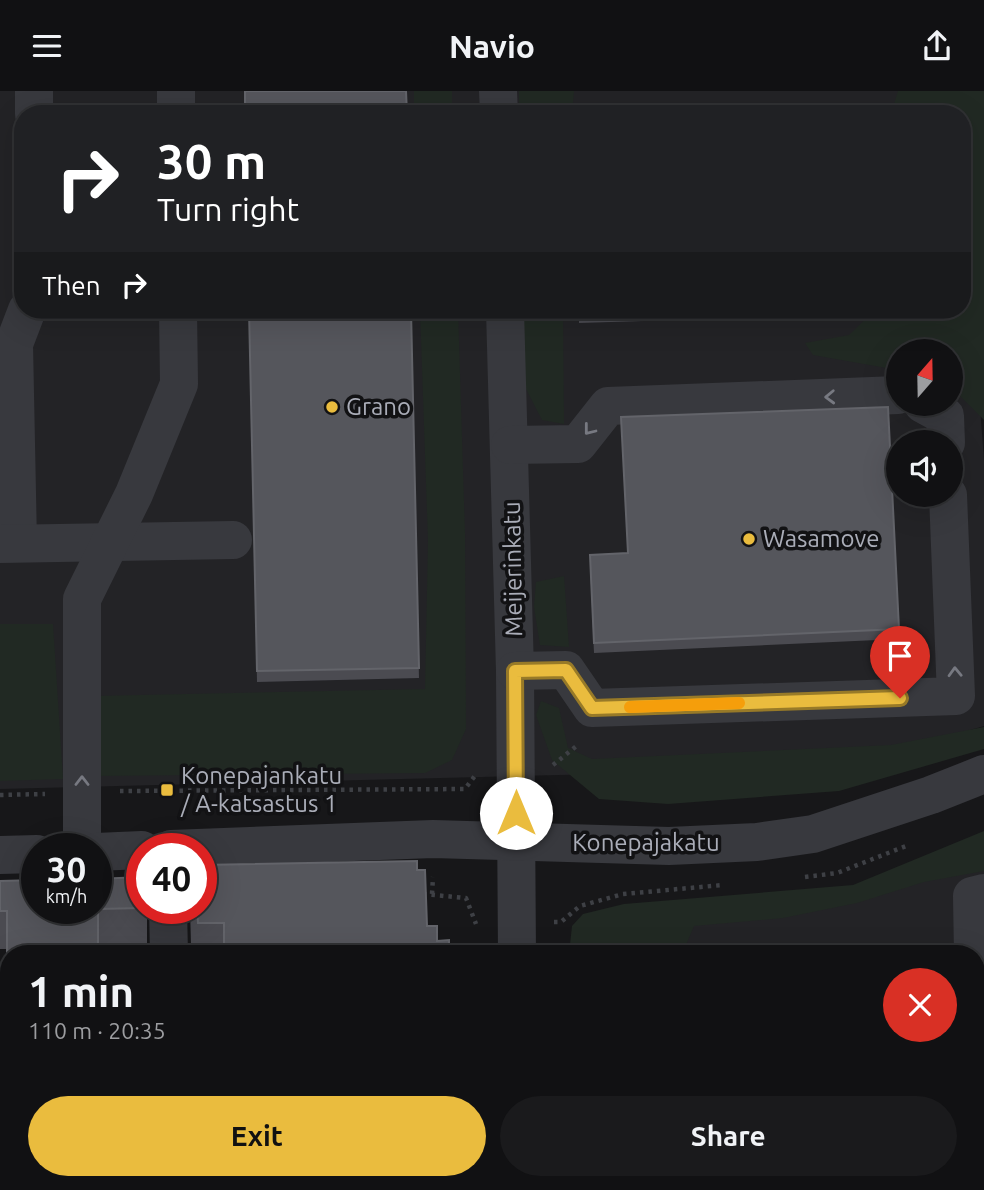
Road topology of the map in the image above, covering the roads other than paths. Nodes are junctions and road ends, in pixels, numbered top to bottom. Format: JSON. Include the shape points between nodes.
{"nodes":[{"id":1,"x":24,"y":319,"type":"edge"},
{"id":2,"x":178,"y":319,"type":"edge"},
{"id":3,"x":505,"y":319,"type":"edge"},
{"id":4,"x":886,"y":395,"type":"edge"},
{"id":5,"x":510,"y":445,"type":"junction"},
{"id":6,"x":948,"y":507,"type":"edge"},
{"id":7,"x":233,"y":540,"type":"dead end"},
{"id":8,"x":111,"y":542,"type":"junction"},
{"id":9,"x":9,"y":544,"type":"edge"},
{"id":10,"x":515,"y":671,"type":"junction"},
{"id":11,"x":984,"y":774,"type":"edge"},
{"id":12,"x":82,"y":833,"type":"edge"},
{"id":13,"x":516,"y":841,"type":"junction"},
{"id":14,"x":217,"y":847,"type":"edge"},
{"id":15,"x":21,"y":854,"type":"edge"},
{"id":16,"x":0,"y":855,"type":"edge"},
{"id":17,"x":984,"y":893,"type":"edge"},
{"id":18,"x":168,"y":924,"type":"edge"},
{"id":19,"x":169,"y":945,"type":"edge"},
{"id":20,"x":517,"y":945,"type":"edge"},
{"id":21,"x":973,"y":945,"type":"edge"}],
"edges":[{"from":1,"to":9,"type":"street","via":[[14,345]]},
{"from":2,"to":8,"type":"street","via":[[179,384]]},
{"from":3,"to":5,"type":"street","name":"Meijerinkatu"},
{"from":4,"to":5,"type":"street","one_way":true,"via":[[608,406],[578,444]]},
{"from":5,"to":10,"type":"street","name":"Meijerinkatu"},
{"from":10,"to":6,"type":"street","one_way":true,"via":[[566,670],[592,708],[956,696]]},
{"from":7,"to":8,"type":"street"},
{"from":8,"to":9,"type":"street"},
{"from":12,"to":8,"type":"street","one_way":true,"via":[[82,599]]},
{"from":10,"to":13,"type":"street","name":"Meijerinkatu"},
{"from":11,"to":13,"type":"street","name":"Konepajakatu","via":[[813,834],[669,846]]},
{"from":13,"to":14,"type":"street","name":"Konepajakatu","via":[[433,839]]},
{"from":13,"to":20,"type":"street","name":"Meijerinkatu"},
{"from":15,"to":16,"type":"street"},
{"from":17,"to":21,"type":"street","via":[[972,896]]},
{"from":18,"to":19,"type":"street"}]}
